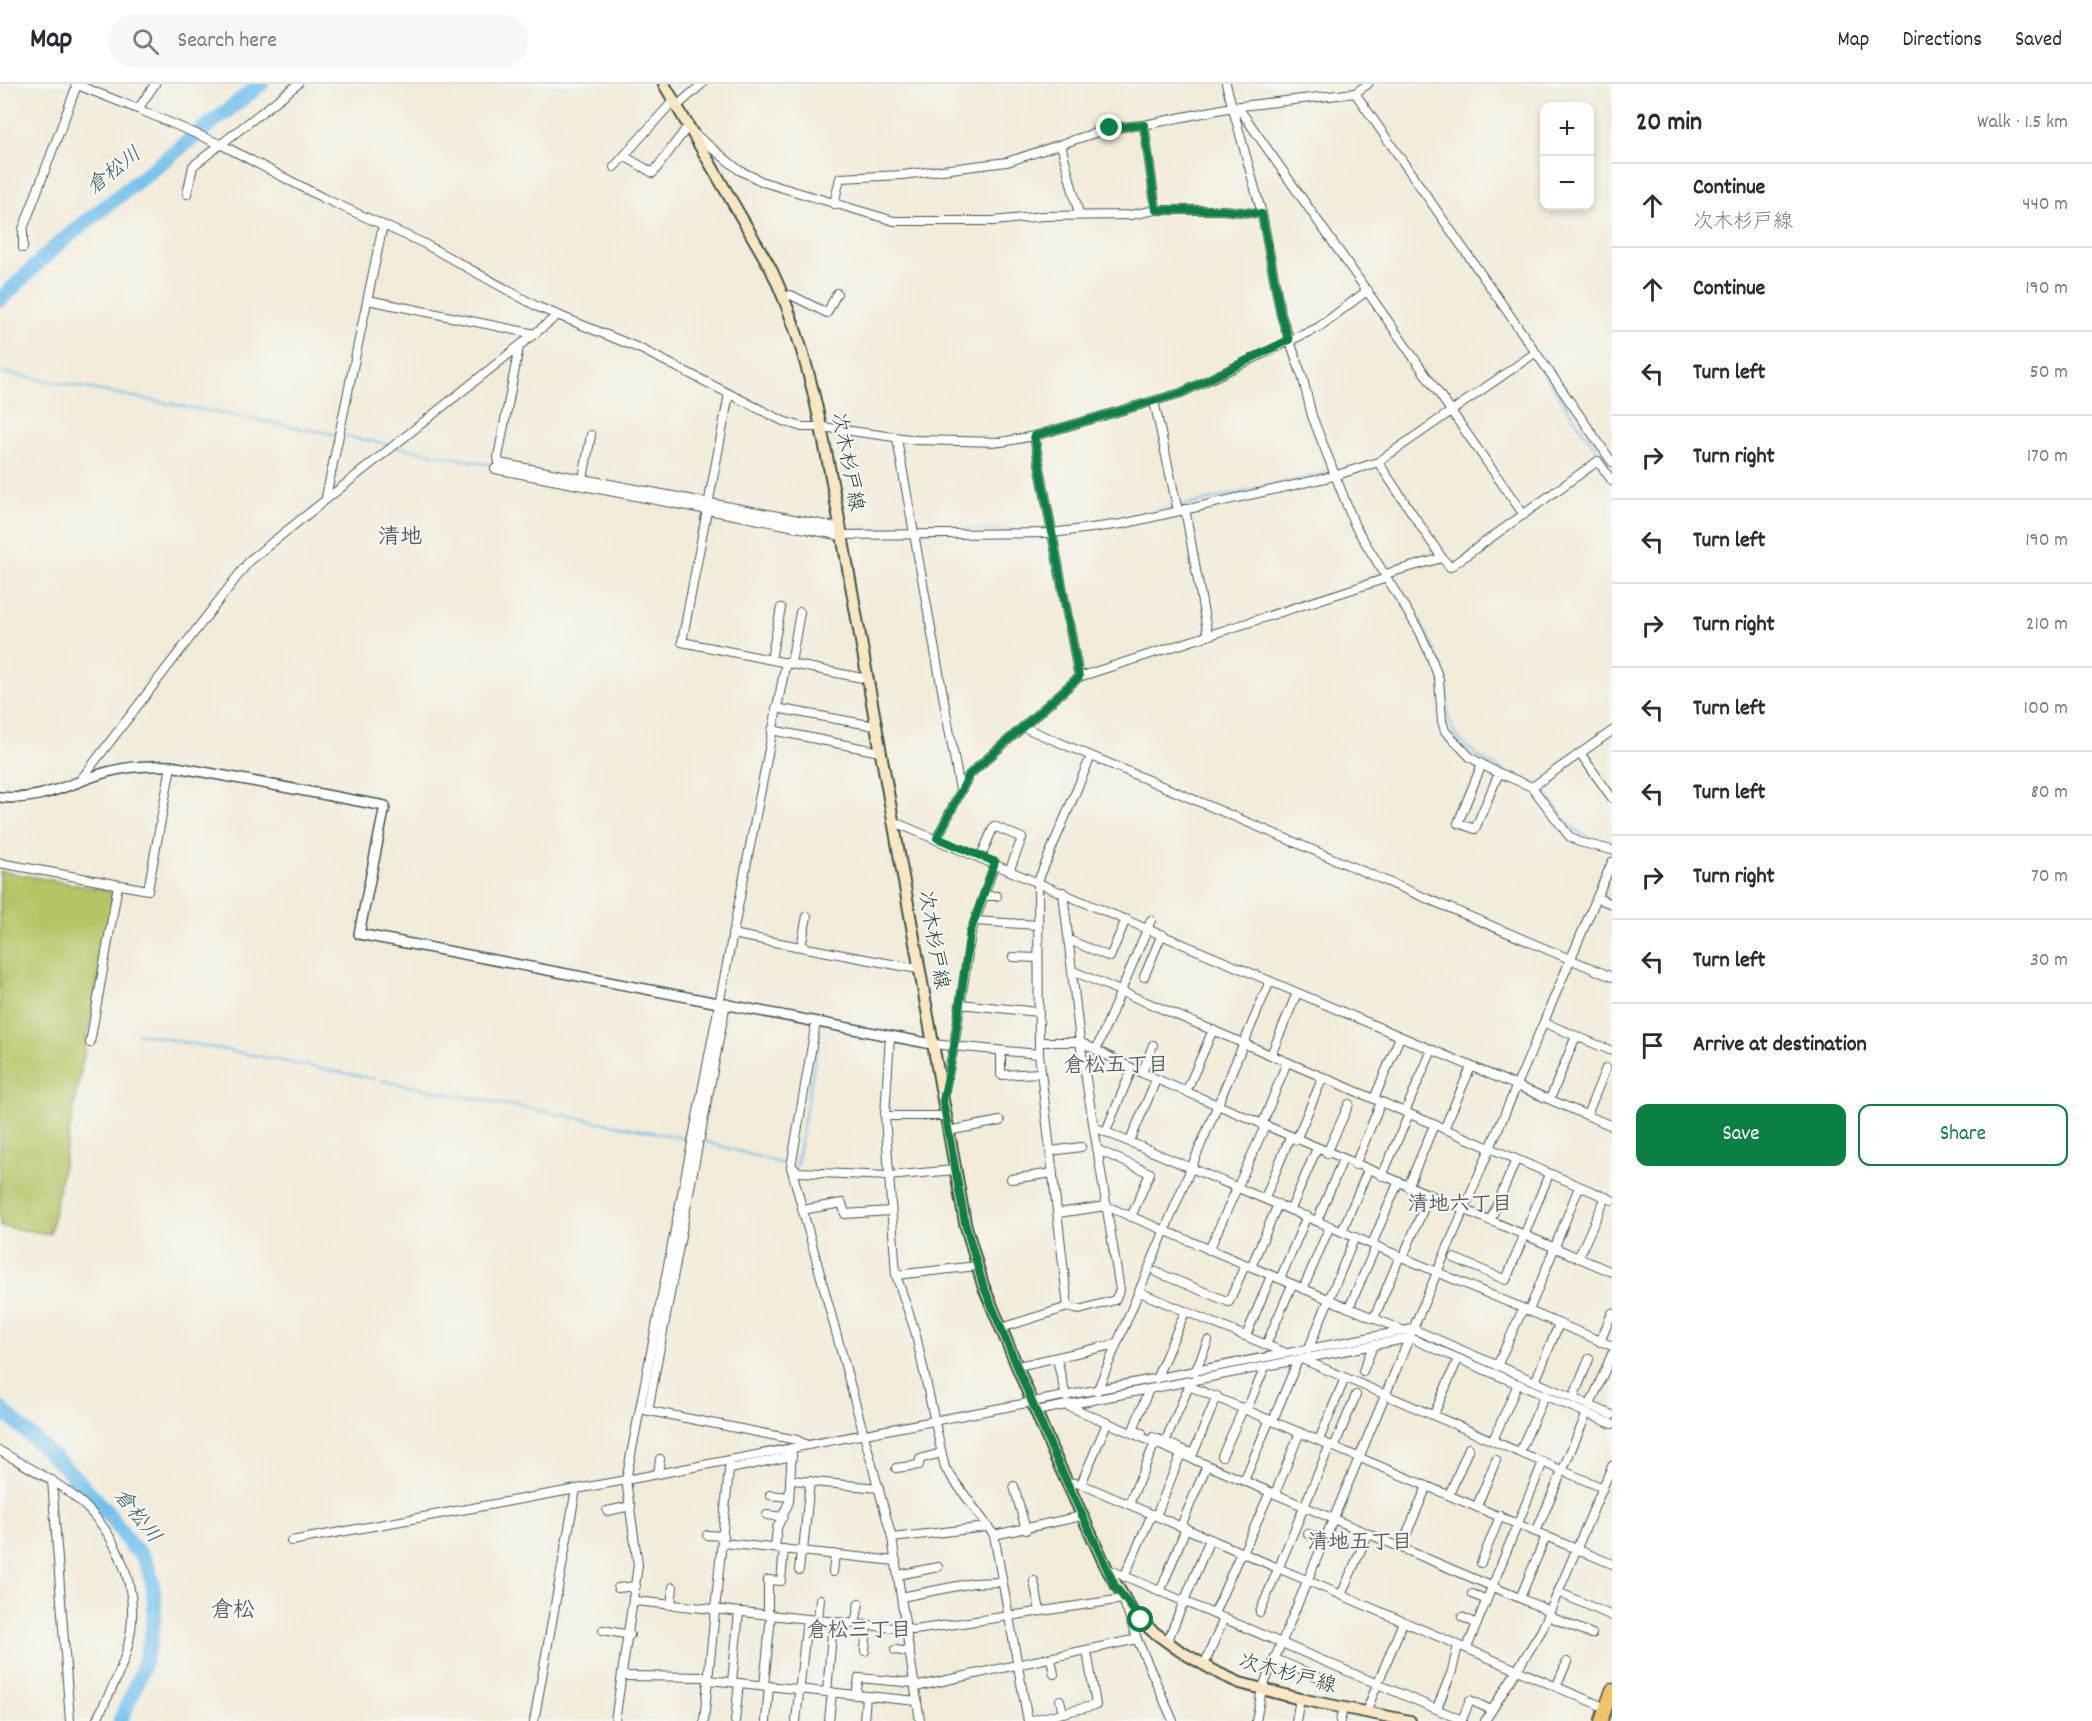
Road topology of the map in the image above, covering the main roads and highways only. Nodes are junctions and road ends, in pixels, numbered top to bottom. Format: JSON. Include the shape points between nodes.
{"nodes":[{"id":1,"x":664,"y":84,"type":"edge"},
{"id":2,"x":1612,"y":1690,"type":"edge"},
{"id":3,"x":1410,"y":1721,"type":"edge"},
{"id":4,"x":1601,"y":1721,"type":"edge"}],
"edges":[{"from":1,"to":3,"type":"main road","name":"次木杉戸線","via":[[770,267],[805,355],[842,532],[965,1223],[1001,1328],[1066,1482],[1123,1599],[1167,1642],[1220,1674],[1262,1689]]},
{"from":2,"to":4,"type":"highway"}]}
